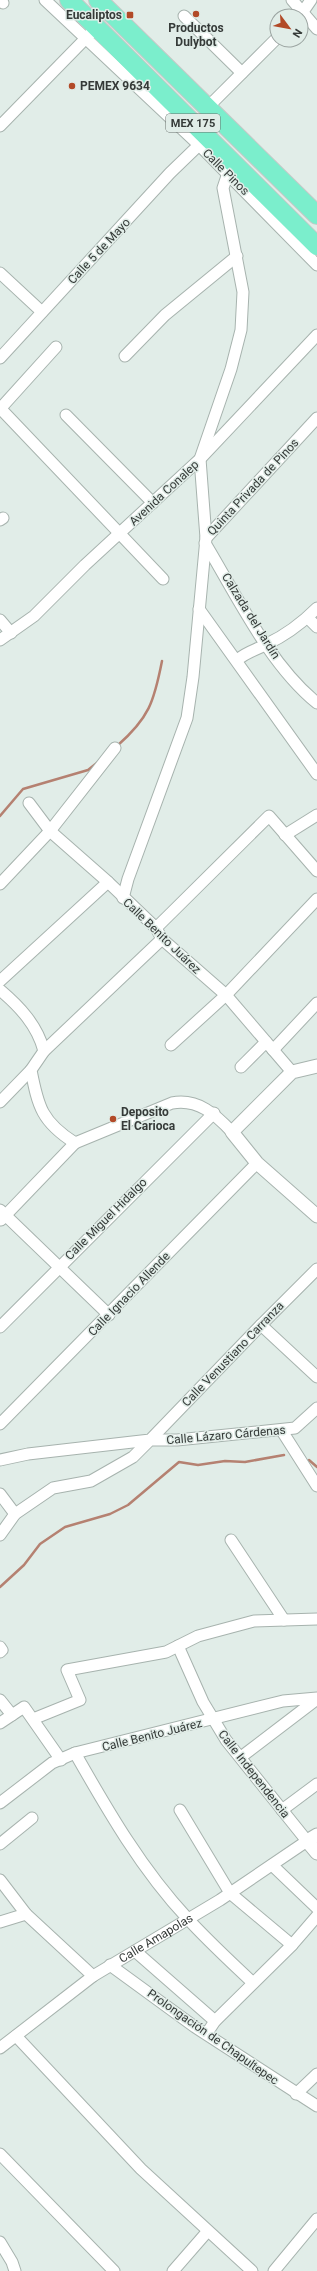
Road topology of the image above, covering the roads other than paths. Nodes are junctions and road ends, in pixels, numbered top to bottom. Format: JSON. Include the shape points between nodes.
{"nodes":[{"id":1,"x":45,"y":0,"type":"edge"},
{"id":2,"x":69,"y":0,"type":"edge"},
{"id":3,"x":98,"y":0,"type":"edge"},
{"id":4,"x":184,"y":16,"type":"dead end"},
{"id":5,"x":309,"y":22,"type":"edge"},
{"id":6,"x":317,"y":29,"type":"edge"},
{"id":7,"x":91,"y":33,"type":"junction"},
{"id":8,"x":269,"y":46,"type":"edge"},
{"id":9,"x":242,"y":73,"type":"junction"},
{"id":10,"x":208,"y":107,"type":"junction"},
{"id":11,"x":0,"y":126,"type":"edge"},
{"id":12,"x":199,"y":145,"type":"junction"},
{"id":13,"x":228,"y":173,"type":"junction"},
{"id":14,"x":317,"y":215,"type":"edge"},
{"id":15,"x":237,"y":256,"type":"junction"},
{"id":16,"x":316,"y":257,"type":"edge"},
{"id":17,"x":0,"y":273,"type":"edge"},
{"id":18,"x":42,"y":312,"type":"junction"},
{"id":19,"x":317,"y":335,"type":"edge"},
{"id":20,"x":56,"y":347,"type":"dead end"},
{"id":21,"x":126,"y":356,"type":"dead end"},
{"id":22,"x":0,"y":358,"type":"edge"},
{"id":23,"x":0,"y":409,"type":"edge"},
{"id":24,"x":66,"y":415,"type":"dead end"},
{"id":25,"x":317,"y":418,"type":"edge"},
{"id":26,"x":200,"y":459,"type":"junction"},
{"id":27,"x":153,"y":503,"type":"junction"},
{"id":28,"x":120,"y":534,"type":"junction"},
{"id":29,"x":205,"y":540,"type":"junction"},
{"id":30,"x":162,"y":579,"type":"dead end"},
{"id":31,"x":317,"y":608,"type":"edge"},
{"id":32,"x":199,"y":609,"type":"junction"},
{"id":33,"x":308,"y":618,"type":"junction"},
{"id":34,"x":0,"y":620,"type":"edge"},
{"id":35,"x":317,"y":627,"type":"edge"},
{"id":36,"x":11,"y":633,"type":"junction"},
{"id":37,"x":0,"y":640,"type":"edge"},
{"id":38,"x":266,"y":644,"type":"junction"},
{"id":39,"x":237,"y":660,"type":"junction"},
{"id":40,"x":317,"y":703,"type":"edge"},
{"id":41,"x":115,"y":748,"type":"dead end"},
{"id":42,"x":317,"y":774,"type":"edge"},
{"id":43,"x":29,"y":803,"type":"dead end"},
{"id":44,"x":317,"y":815,"type":"edge"},
{"id":45,"x":50,"y":830,"type":"junction"},
{"id":46,"x":285,"y":836,"type":"junction"},
{"id":47,"x":317,"y":871,"type":"edge"},
{"id":48,"x":108,"y":882,"type":"junction"},
{"id":49,"x":0,"y":884,"type":"edge"},
{"id":50,"x":123,"y":898,"type":"junction"},
{"id":51,"x":317,"y":899,"type":"edge"},
{"id":52,"x":156,"y":928,"type":"junction"},
{"id":53,"x":162,"y":939,"type":"junction"},
{"id":54,"x":0,"y":981,"type":"edge"},
{"id":55,"x":0,"y":990,"type":"edge"},
{"id":56,"x":226,"y":995,"type":"junction"},
{"id":57,"x":317,"y":1003,"type":"edge"},
{"id":58,"x":171,"y":1045,"type":"dead end"},
{"id":59,"x":270,"y":1046,"type":"junction"},
{"id":60,"x":44,"y":1051,"type":"junction"},
{"id":61,"x":317,"y":1066,"type":"edge"},
{"id":62,"x":241,"y":1067,"type":"dead end"},
{"id":63,"x":31,"y":1070,"type":"junction"},
{"id":64,"x":292,"y":1072,"type":"junction"},
{"id":65,"x":0,"y":1102,"type":"edge"},
{"id":66,"x":214,"y":1113,"type":"junction"},
{"id":67,"x":232,"y":1132,"type":"junction"},
{"id":68,"x":75,"y":1143,"type":"junction"},
{"id":69,"x":257,"y":1163,"type":"junction"},
{"id":70,"x":315,"y":1211,"type":"edge"},
{"id":71,"x":2,"y":1216,"type":"edge"},
{"id":72,"x":59,"y":1266,"type":"junction"},
{"id":73,"x":317,"y":1269,"type":"edge"},
{"id":74,"x":109,"y":1315,"type":"junction"},
{"id":75,"x":261,"y":1325,"type":"junction"},
{"id":76,"x":0,"y":1327,"type":"edge"},
{"id":77,"x":317,"y":1377,"type":"edge"},
{"id":78,"x":317,"y":1408,"type":"edge"},
{"id":79,"x":0,"y":1424,"type":"edge"},
{"id":80,"x":282,"y":1431,"type":"junction"},
{"id":81,"x":150,"y":1440,"type":"junction"},
{"id":82,"x":0,"y":1460,"type":"edge"},
{"id":83,"x":317,"y":1486,"type":"edge"},
{"id":84,"x":0,"y":1494,"type":"edge"},
{"id":85,"x":14,"y":1514,"type":"junction"},
{"id":86,"x":0,"y":1535,"type":"edge"},
{"id":87,"x":231,"y":1540,"type":"dead end"},
{"id":88,"x":317,"y":1619,"type":"edge"},
{"id":89,"x":284,"y":1620,"type":"junction"},
{"id":90,"x":178,"y":1646,"type":"junction"},
{"id":91,"x":0,"y":1648,"type":"edge"},
{"id":92,"x":0,"y":1652,"type":"edge"},
{"id":93,"x":317,"y":1698,"type":"edge"},
{"id":94,"x":0,"y":1700,"type":"edge"},
{"id":95,"x":12,"y":1715,"type":"junction"},
{"id":96,"x":33,"y":1720,"type":"junction"},
{"id":97,"x":214,"y":1720,"type":"junction"},
{"id":98,"x":0,"y":1723,"type":"edge"},
{"id":99,"x":75,"y":1754,"type":"junction"},
{"id":100,"x":241,"y":1757,"type":"junction"},
{"id":101,"x":61,"y":1760,"type":"junction"},
{"id":102,"x":317,"y":1784,"type":"edge"},
{"id":103,"x":0,"y":1803,"type":"edge"},
{"id":104,"x":180,"y":1810,"type":"dead end"},
{"id":105,"x":282,"y":1810,"type":"junction"},
{"id":106,"x":32,"y":1818,"type":"dead end"},
{"id":107,"x":312,"y":1838,"type":"edge"},
{"id":108,"x":0,"y":1844,"type":"edge"},
{"id":109,"x":317,"y":1853,"type":"edge"},
{"id":110,"x":272,"y":1865,"type":"junction"},
{"id":111,"x":0,"y":1880,"type":"edge"},
{"id":112,"x":230,"y":1893,"type":"junction"},
{"id":113,"x":317,"y":1908,"type":"edge"},
{"id":114,"x":26,"y":1914,"type":"junction"},
{"id":115,"x":317,"y":1916,"type":"edge"},
{"id":116,"x":188,"y":1919,"type":"junction"},
{"id":117,"x":0,"y":1922,"type":"edge"},
{"id":118,"x":292,"y":1944,"type":"junction"},
{"id":119,"x":135,"y":1951,"type":"junction"},
{"id":120,"x":110,"y":1965,"type":"junction"},
{"id":121,"x":93,"y":1976,"type":"junction"},
{"id":122,"x":253,"y":1983,"type":"junction"},
{"id":123,"x":215,"y":2021,"type":"junction"},
{"id":124,"x":206,"y":2033,"type":"junction"},
{"id":125,"x":16,"y":2036,"type":"junction"},
{"id":126,"x":0,"y":2048,"type":"edge"},
{"id":127,"x":317,"y":2074,"type":"edge"},
{"id":128,"x":296,"y":2094,"type":"junction"},
{"id":129,"x":317,"y":2106,"type":"edge"},
{"id":130,"x":0,"y":2154,"type":"edge"},
{"id":131,"x":317,"y":2219,"type":"edge"},
{"id":132,"x":207,"y":2232,"type":"junction"},
{"id":133,"x":0,"y":2242,"type":"edge"},
{"id":134,"x":15,"y":2271,"type":"edge"},
{"id":135,"x":114,"y":2271,"type":"edge"},
{"id":136,"x":174,"y":2271,"type":"edge"},
{"id":137,"x":252,"y":2271,"type":"edge"},
{"id":138,"x":274,"y":2271,"type":"edge"}],
"edges":[{"from":1,"to":7,"type":"street","name":"Calle Pinos"},
{"from":2,"to":7,"type":"highway","number":"MEX 175"},
{"from":3,"to":10,"type":"highway","number":"MEX 175"},
{"from":4,"to":9,"type":"street"},
{"from":5,"to":6,"type":"street"},
{"from":7,"to":11,"type":"street"},
{"from":7,"to":12,"type":"street","name":"Calle Pinos"},
{"from":7,"to":16,"type":"highway","number":"MEX 175"},
{"from":8,"to":9,"type":"street"},
{"from":9,"to":10,"type":"street"},
{"from":10,"to":14,"type":"highway","number":"MEX 175"},
{"from":12,"to":13,"type":"street","name":"Calle Pinos"},
{"from":12,"to":18,"type":"street","name":"Calle 5 de Mayo"},
{"from":13,"to":15,"type":"street","via":[[223,188]]},
{"from":13,"to":16,"type":"street","name":"Calle Pinos"},
{"from":15,"to":21,"type":"street","via":[[165,315]]},
{"from":15,"to":26,"type":"street","via":[[243,292],[241,330],[227,382]]},
{"from":17,"to":18,"type":"street"},
{"from":18,"to":22,"type":"street","name":"Calle 5 de Mayo"},
{"from":19,"to":26,"type":"street","name":"Avenida Conalep"},
{"from":20,"to":23,"type":"street"},
{"from":23,"to":28,"type":"street"},
{"from":24,"to":27,"type":"street"},
{"from":25,"to":29,"type":"street","name":"Quinta Privada de Pinos"},
{"from":26,"to":27,"type":"street","name":"Avenida Conalep"},
{"from":26,"to":29,"type":"street"},
{"from":27,"to":28,"type":"street","name":"Avenida Conalep"},
{"from":28,"to":30,"type":"street"},
{"from":28,"to":36,"type":"street","name":"Avenida Conalep","via":[[34,616]]},
{"from":29,"to":32,"type":"street"},
{"from":29,"to":38,"type":"street","name":"Calzada del Jardín"},
{"from":31,"to":33,"type":"street"},
{"from":32,"to":39,"type":"street"},
{"from":32,"to":50,"type":"street","via":[[193,677],[186,718]]},
{"from":33,"to":35,"type":"street"},
{"from":33,"to":38,"type":"street"},
{"from":34,"to":36,"type":"street"},
{"from":36,"to":37,"type":"street","name":"Avenida Conalep"},
{"from":38,"to":39,"type":"street","via":[[246,652]]},
{"from":38,"to":40,"type":"street","name":"Calzada del Jardín","via":[[304,692]]},
{"from":39,"to":42,"type":"street"},
{"from":41,"to":45,"type":"street"},
{"from":43,"to":45,"type":"street","name":"Calle Benito Juárez"},
{"from":44,"to":46,"type":"street"},
{"from":45,"to":48,"type":"street","name":"Calle Benito Juárez"},
{"from":45,"to":49,"type":"street"},
{"from":46,"to":47,"type":"street"},
{"from":46,"to":52,"type":"street","via":[[269,816]]},
{"from":48,"to":50,"type":"street","name":"Calle Benito Juárez"},
{"from":48,"to":54,"type":"street"},
{"from":50,"to":52,"type":"street","name":"Calle Benito Juárez"},
{"from":51,"to":56,"type":"street"},
{"from":52,"to":53,"type":"street","name":"Calle Benito Juárez"},
{"from":53,"to":56,"type":"street","name":"Calle Benito Juárez"},
{"from":53,"to":60,"type":"street"},
{"from":55,"to":60,"type":"street","via":[[17,1004],[30,1020],[40,1035]]},
{"from":56,"to":58,"type":"street"},
{"from":56,"to":59,"type":"street","name":"Calle Benito Juárez"},
{"from":57,"to":59,"type":"street"},
{"from":59,"to":62,"type":"street"},
{"from":59,"to":64,"type":"street","name":"Calle Benito Juárez"},
{"from":60,"to":63,"type":"street"},
{"from":61,"to":64,"type":"street"},
{"from":63,"to":65,"type":"street"},
{"from":63,"to":68,"type":"street","via":[[43,1115]]},
{"from":64,"to":67,"type":"street"},
{"from":66,"to":67,"type":"street"},
{"from":66,"to":68,"type":"street","via":[[184,1101],[172,1103]]},
{"from":66,"to":72,"type":"street","name":"Calle Miguel Hidalgo"},
{"from":67,"to":69,"type":"street"},
{"from":68,"to":71,"type":"street"},
{"from":69,"to":70,"type":"street"},
{"from":69,"to":74,"type":"street","name":"Calle Ignacio Allende"},
{"from":71,"to":72,"type":"street"},
{"from":72,"to":74,"type":"street"},
{"from":72,"to":76,"type":"street","name":"Calle Miguel Hidalgo"},
{"from":73,"to":75,"type":"street","name":"Calle Venustiano Carranza"},
{"from":74,"to":79,"type":"street","name":"Calle Ignacio Allende"},
{"from":75,"to":77,"type":"street"},
{"from":75,"to":81,"type":"street","name":"Calle Venustiano Carranza"},
{"from":78,"to":80,"type":"street","name":"Calle Lázaro Cárdenas","via":[[296,1428]]},
{"from":80,"to":81,"type":"street","name":"Calle Lázaro Cárdenas"},
{"from":80,"to":83,"type":"street"},
{"from":81,"to":82,"type":"street","via":[[28,1454]]},
{"from":81,"to":85,"type":"street","name":"Calle Venustiano Carranza","via":[[133,1458],[91,1481],[53,1488]]},
{"from":84,"to":85,"type":"street"},
{"from":85,"to":86,"type":"street"},
{"from":87,"to":89,"type":"street"},
{"from":88,"to":89,"type":"street"},
{"from":89,"to":90,"type":"street","via":[[254,1621],[198,1636]]},
{"from":90,"to":96,"type":"street","via":[[166,1652],[67,1670],[80,1700]]},
{"from":90,"to":97,"type":"street","name":"Calle Independencia"},
{"from":91,"to":92,"type":"street"},
{"from":93,"to":97,"type":"street","name":"Calle Benito Juárez","via":[[283,1701]]},
{"from":93,"to":100,"type":"street","name":"Calle Benito Juárez"},
{"from":94,"to":95,"type":"street"},
{"from":95,"to":96,"type":"street","via":[[24,1707]]},
{"from":95,"to":98,"type":"street"},
{"from":96,"to":101,"type":"street"},
{"from":97,"to":99,"type":"street","name":"Calle Benito Juárez"},
{"from":97,"to":100,"type":"street","name":"Calle Independencia","via":[[226,1740]]},
{"from":99,"to":101,"type":"street","name":"Calle Benito Juárez"},
{"from":99,"to":116,"type":"street","via":[[113,1820],[166,1894]]},
{"from":100,"to":105,"type":"street","name":"Calle Independencia"},
{"from":101,"to":103,"type":"street","name":"Calle Benito Juárez","via":[[52,1763]]},
{"from":102,"to":105,"type":"street"},
{"from":104,"to":112,"type":"street"},
{"from":105,"to":107,"type":"street","name":"Calle Independencia"},
{"from":106,"to":108,"type":"street"},
{"from":107,"to":109,"type":"street","name":"Calle Independencia"},
{"from":107,"to":110,"type":"street","name":"Calle Amapolas"},
{"from":110,"to":112,"type":"street","name":"Calle Amapolas"},
{"from":110,"to":113,"type":"street"},
{"from":111,"to":114,"type":"street"},
{"from":112,"to":116,"type":"street","name":"Calle Amapolas"},
{"from":112,"to":118,"type":"street"},
{"from":114,"to":117,"type":"street"},
{"from":114,"to":121,"type":"street"},
{"from":115,"to":118,"type":"street"},
{"from":116,"to":119,"type":"street","name":"Calle Amapolas"},
{"from":116,"to":122,"type":"street"},
{"from":118,"to":122,"type":"street"},
{"from":119,"to":120,"type":"street","name":"Calle Amapolas"},
{"from":119,"to":123,"type":"street"},
{"from":120,"to":121,"type":"street","name":"Calle Amapolas"},
{"from":120,"to":124,"type":"street","name":"Prolongación de Chapultepec"},
{"from":121,"to":125,"type":"street","name":"Calle Amapolas"},
{"from":122,"to":123,"type":"street"},
{"from":123,"to":124,"type":"street"},
{"from":124,"to":128,"type":"street","name":"Prolongación de Chapultepec"},
{"from":125,"to":126,"type":"street","name":"Calle Amapolas"},
{"from":125,"to":132,"type":"street","via":[[141,2169]]},
{"from":127,"to":128,"type":"street"},
{"from":128,"to":129,"type":"street","name":"Prolongación de Chapultepec"},
{"from":130,"to":135,"type":"street"},
{"from":131,"to":138,"type":"street"},
{"from":132,"to":136,"type":"street"},
{"from":132,"to":137,"type":"street"},
{"from":133,"to":134,"type":"street"}]}
